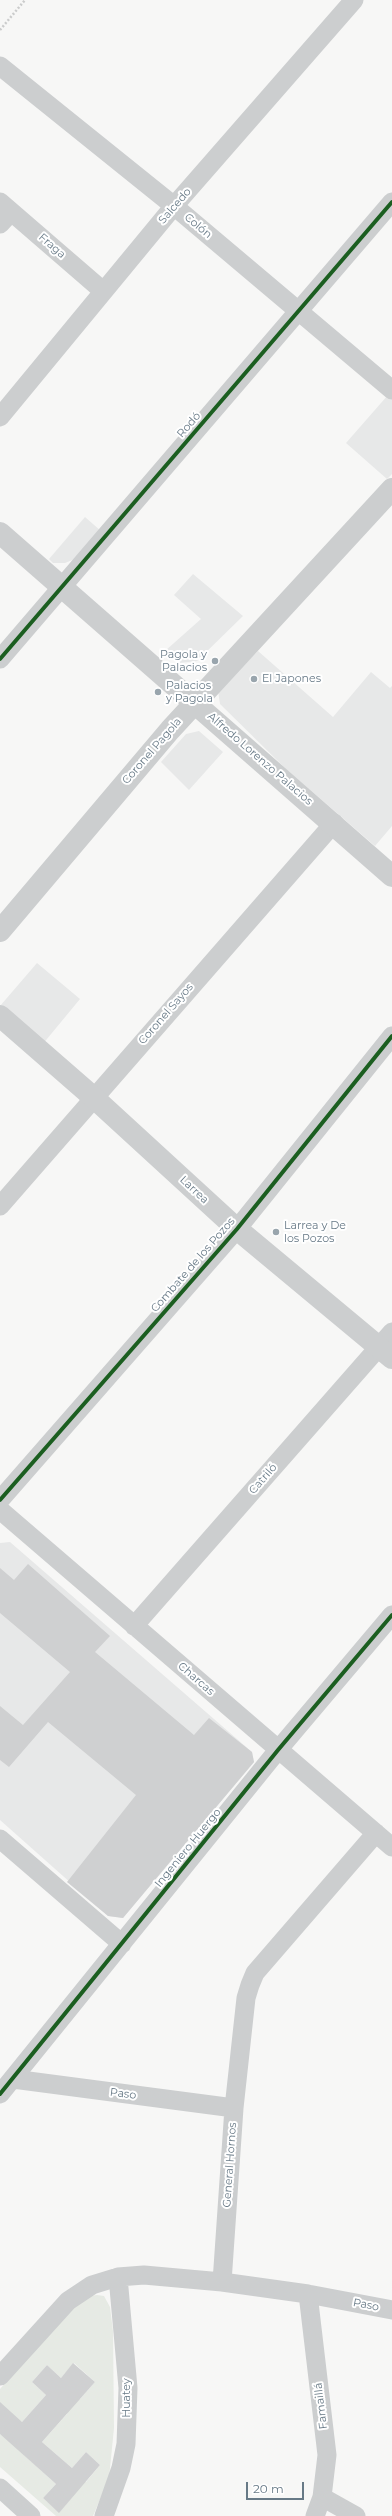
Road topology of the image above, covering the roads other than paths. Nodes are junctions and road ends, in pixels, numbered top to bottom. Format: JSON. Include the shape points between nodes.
{"nodes":[{"id":1,"x":354,"y":0,"type":"edge"},
{"id":2,"x":0,"y":66,"type":"edge"},
{"id":3,"x":392,"y":202,"type":"edge"},
{"id":4,"x":174,"y":206,"type":"junction"},
{"id":5,"x":4,"y":213,"type":"edge"},
{"id":6,"x":104,"y":291,"type":"junction"},
{"id":7,"x":299,"y":312,"type":"junction"},
{"id":8,"x":392,"y":390,"type":"edge"},
{"id":9,"x":0,"y":417,"type":"edge"},
{"id":10,"x":392,"y":489,"type":"edge"},
{"id":11,"x":0,"y":533,"type":"edge"},
{"id":12,"x":61,"y":587,"type":"junction"},
{"id":13,"x":0,"y":660,"type":"edge"},
{"id":14,"x":195,"y":702,"type":"junction"},
{"id":15,"x":334,"y":823,"type":"junction"},
{"id":16,"x":392,"y":876,"type":"edge"},
{"id":17,"x":0,"y":931,"type":"edge"},
{"id":18,"x":0,"y":1016,"type":"edge"},
{"id":19,"x":392,"y":1036,"type":"edge"},
{"id":20,"x":93,"y":1097,"type":"junction"},
{"id":21,"x":0,"y":1206,"type":"edge"},
{"id":22,"x":237,"y":1229,"type":"junction"},
{"id":23,"x":388,"y":1346,"type":"edge"},
{"id":24,"x":0,"y":1500,"type":"edge"},
{"id":25,"x":0,"y":1510,"type":"edge"},
{"id":26,"x":392,"y":1615,"type":"edge"},
{"id":27,"x":134,"y":1626,"type":"junction"},
{"id":28,"x":278,"y":1750,"type":"junction"},
{"id":29,"x":376,"y":1833,"type":"junction"},
{"id":30,"x":0,"y":1839,"type":"edge"},
{"id":31,"x":392,"y":1847,"type":"edge"},
{"id":32,"x":122,"y":1944,"type":"junction"},
{"id":33,"x":5,"y":2085,"type":"edge"},
{"id":34,"x":234,"y":2108,"type":"junction"},
{"id":35,"x":118,"y":2277,"type":"junction"},
{"id":36,"x":222,"y":2282,"type":"junction"},
{"id":37,"x":308,"y":2294,"type":"junction"},
{"id":38,"x":392,"y":2310,"type":"edge"},
{"id":39,"x":0,"y":2376,"type":"edge"},
{"id":40,"x":0,"y":2488,"type":"edge"},
{"id":41,"x":322,"y":2497,"type":"junction"},
{"id":42,"x":31,"y":2516,"type":"edge"},
{"id":43,"x":104,"y":2516,"type":"edge"},
{"id":44,"x":315,"y":2516,"type":"edge"},
{"id":45,"x":356,"y":2516,"type":"edge"}],
"edges":[{"from":1,"to":4,"type":"street","name":"Salcedo"},
{"from":2,"to":4,"type":"street","name":"Colón"},
{"from":3,"to":7,"type":"street","name":"Rodó"},
{"from":4,"to":6,"type":"street","name":"Salcedo"},
{"from":4,"to":7,"type":"street","name":"Colón"},
{"from":5,"to":6,"type":"street","name":"Fraga"},
{"from":6,"to":9,"type":"street","name":"Salcedo"},
{"from":7,"to":8,"type":"street","name":"Colón"},
{"from":7,"to":12,"type":"street","name":"Rodó"},
{"from":10,"to":14,"type":"street","name":"Coronel Pagola"},
{"from":11,"to":12,"type":"street","name":"Alfredo Lorenzo Palacios"},
{"from":12,"to":13,"type":"street","name":"Rodó"},
{"from":12,"to":14,"type":"street","name":"Alfredo Lorenzo Palacios"},
{"from":14,"to":15,"type":"street","name":"Alfredo Lorenzo Palacios"},
{"from":14,"to":17,"type":"street","name":"Coronel Pagola"},
{"from":15,"to":16,"type":"street","name":"Alfredo Lorenzo Palacios"},
{"from":15,"to":20,"type":"street","name":"Coronel Sayos"},
{"from":18,"to":20,"type":"street","name":"Larrea"},
{"from":19,"to":22,"type":"street","name":"Combate de los Pozos"},
{"from":20,"to":21,"type":"street","name":"Coronel Sayos"},
{"from":20,"to":22,"type":"street","name":"Larrea"},
{"from":22,"to":23,"type":"street","name":"Larrea"},
{"from":22,"to":24,"type":"street","name":"Combate de los Pozos"},
{"from":23,"to":27,"type":"street","name":"Catriló"},
{"from":25,"to":27,"type":"street","name":"Charcas"},
{"from":26,"to":28,"type":"street","name":"Ingeniero Huergo"},
{"from":27,"to":28,"type":"street","name":"Charcas"},
{"from":28,"to":29,"type":"street","name":"Charcas"},
{"from":28,"to":32,"type":"street","name":"Ingeniero Huergo"},
{"from":29,"to":31,"type":"street","name":"Charcas"},
{"from":29,"to":34,"type":"street","name":"General Hornos","via":[[255,1973],[246,1998]]},
{"from":30,"to":32,"type":"street"},
{"from":32,"to":33,"type":"street","name":"Ingeniero Huergo"},
{"from":33,"to":34,"type":"street","name":"Paso"},
{"from":34,"to":36,"type":"street","name":"General Hornos"},
{"from":35,"to":36,"type":"street","via":[[144,2275]]},
{"from":35,"to":39,"type":"street","via":[[92,2285],[68,2301]]},
{"from":35,"to":43,"type":"street","name":"Huatey","via":[[128,2388],[126,2444],[122,2468]]},
{"from":36,"to":37,"type":"street","name":"Paso"},
{"from":37,"to":38,"type":"street","name":"Paso"},
{"from":37,"to":41,"type":"street","name":"Famaillá","via":[[327,2455]]},
{"from":40,"to":42,"type":"street"},
{"from":41,"to":44,"type":"street","name":"Famaillá"},
{"from":41,"to":45,"type":"street"}]}
